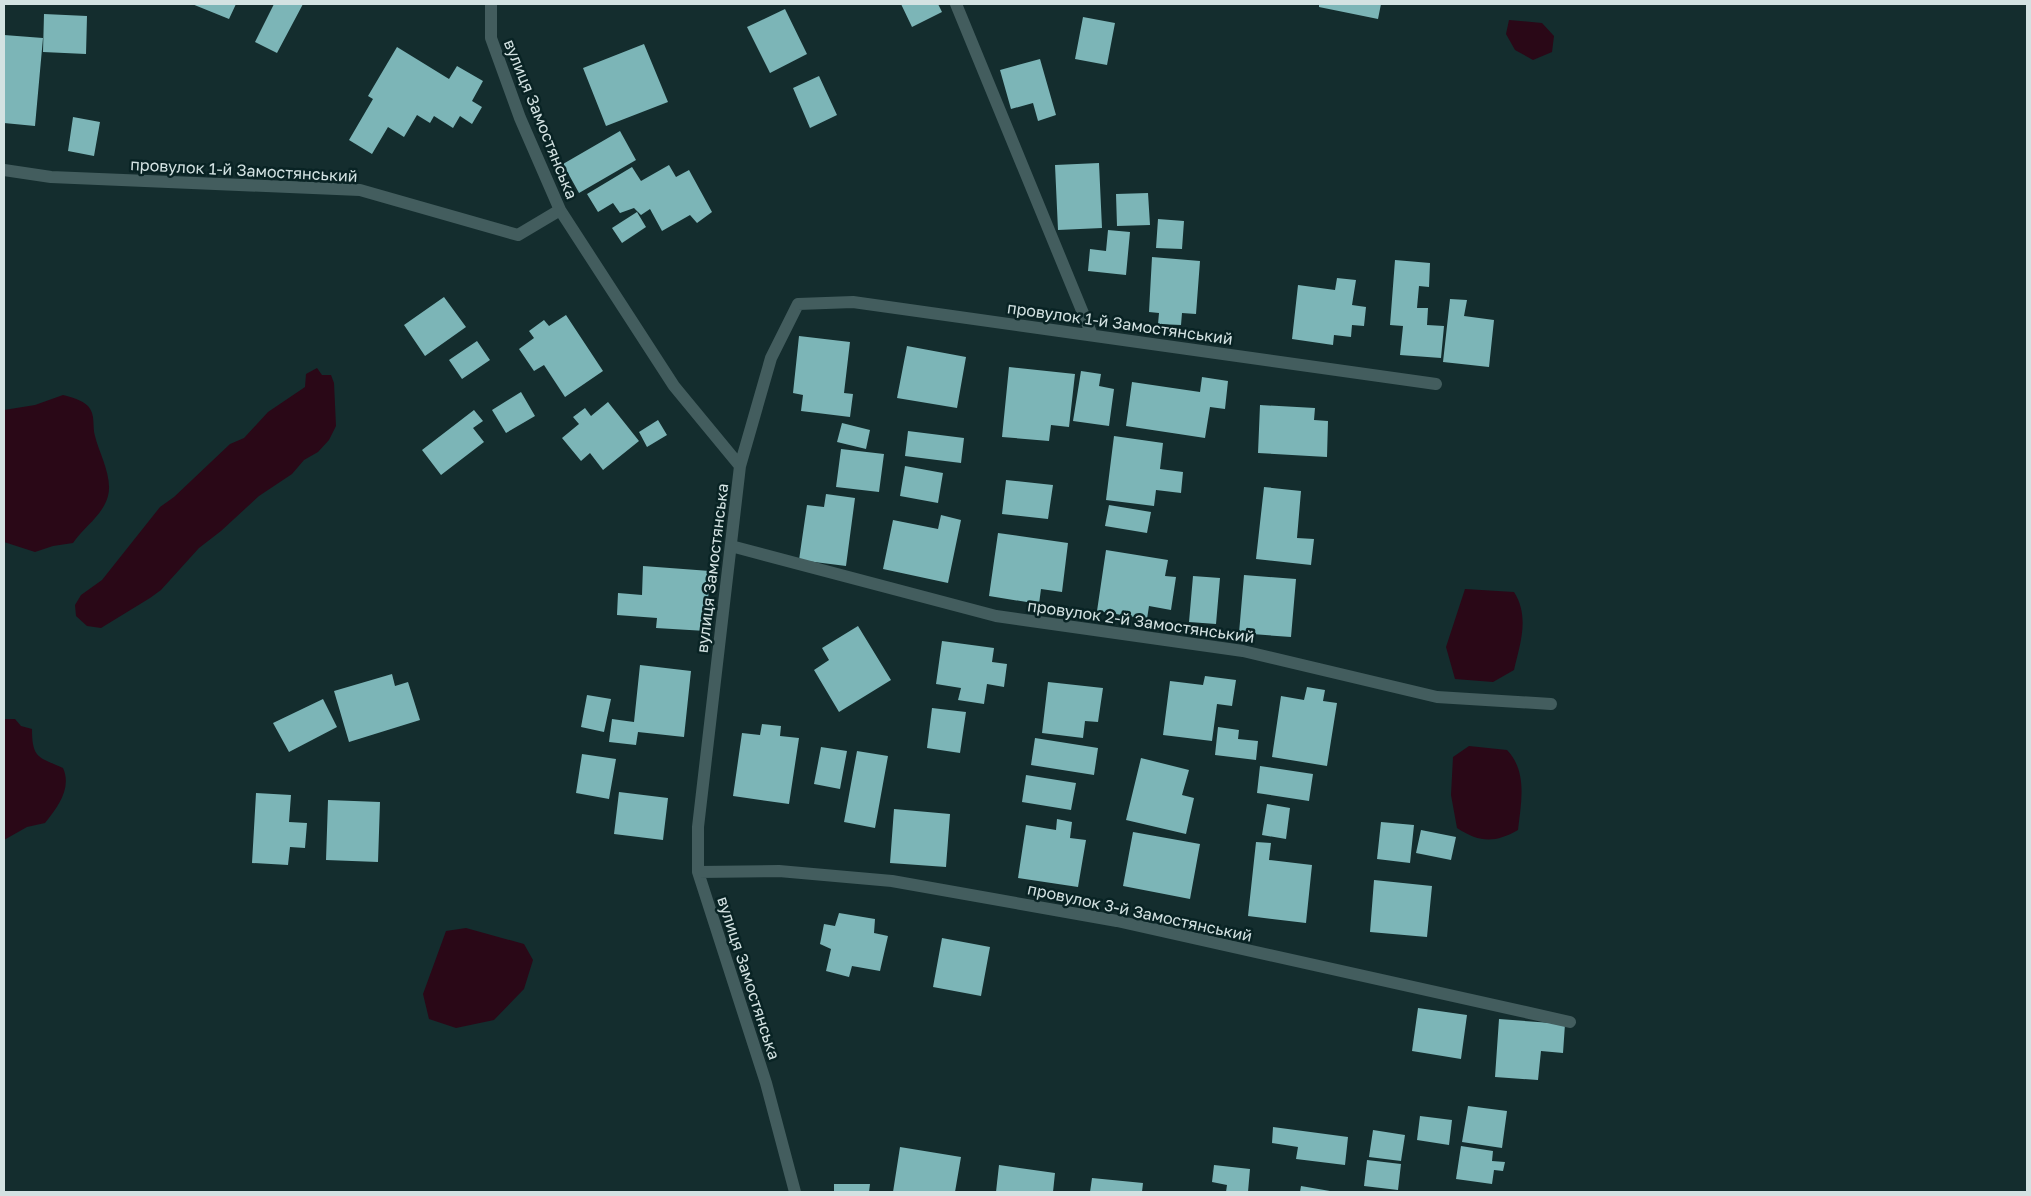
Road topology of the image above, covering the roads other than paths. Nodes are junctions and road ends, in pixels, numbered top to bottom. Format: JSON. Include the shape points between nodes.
{"nodes":[{"id":1,"x":492,"y":4,"type":"edge"},
{"id":2,"x":956,"y":4,"type":"edge"},
{"id":3,"x":4,"y":170,"type":"edge"},
{"id":4,"x":560,"y":210,"type":"junction"},
{"id":5,"x":1092,"y":335,"type":"junction"},
{"id":6,"x":1436,"y":384,"type":"dead end"},
{"id":7,"x":740,"y":466,"type":"junction"},
{"id":8,"x":731,"y":546,"type":"junction"},
{"id":9,"x":1551,"y":704,"type":"dead end"},
{"id":10,"x":698,"y":872,"type":"junction"},
{"id":11,"x":1570,"y":1022,"type":"dead end"},
{"id":12,"x":795,"y":1192,"type":"edge"}],
"edges":[{"from":1,"to":4,"type":"street","name":"вулиця Замостянська","via":[[492,38],[520,118]]},
{"from":2,"to":5,"type":"street"},
{"from":3,"to":4,"type":"street","name":"провулок 1-й Замостянський","via":[[52,177],[360,190],[518,235]]},
{"from":4,"to":7,"type":"street","name":"вулиця Замостянська","via":[[674,386]]},
{"from":5,"to":6,"type":"street","name":"провулок 1-й Замостянський"},
{"from":5,"to":7,"type":"street","name":"провулок 1-й Замостянський","via":[[853,302],[798,304],[771,358]]},
{"from":7,"to":8,"type":"street","name":"вулиця Замостянська"},
{"from":8,"to":9,"type":"street","name":"провулок 2-й Замостянський","via":[[996,616],[1243,651],[1437,697]]},
{"from":8,"to":10,"type":"street","name":"вулиця Замостянська","via":[[698,826]]},
{"from":10,"to":11,"type":"street","name":"провулок 3-й Замостянський","via":[[779,871],[892,881],[1117,921]]},
{"from":10,"to":12,"type":"street","name":"вулиця Замостянська","via":[[766,1083]]}]}
